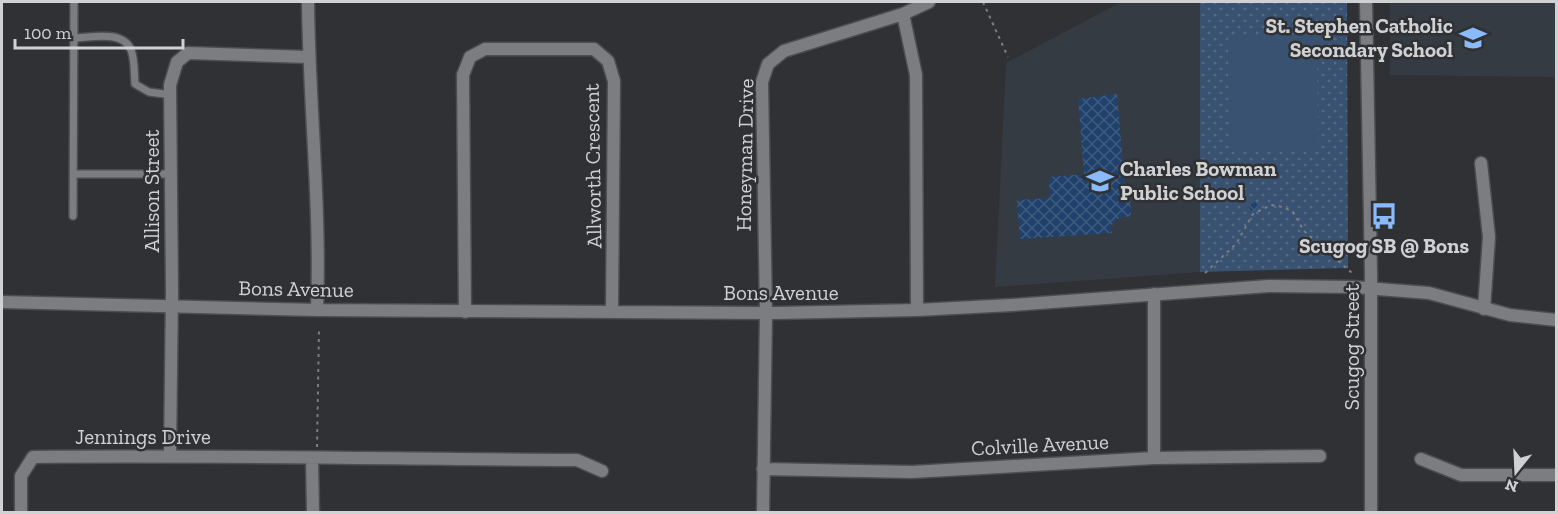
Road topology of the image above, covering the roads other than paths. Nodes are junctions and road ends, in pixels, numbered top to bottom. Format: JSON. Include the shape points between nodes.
{"nodes":[{"id":1,"x":74,"y":2,"type":"edge"},
{"id":2,"x":308,"y":2,"type":"edge"},
{"id":3,"x":929,"y":2,"type":"edge"},
{"id":4,"x":1366,"y":2,"type":"edge"},
{"id":5,"x":903,"y":14,"type":"junction"},
{"id":6,"x":73,"y":38,"type":"junction"},
{"id":7,"x":308,"y":57,"type":"junction"},
{"id":8,"x":172,"y":95,"type":"junction"},
{"id":9,"x":1481,"y":164,"type":"dead end"},
{"id":10,"x":74,"y":174,"type":"junction"},
{"id":11,"x":171,"y":174,"type":"junction"},
{"id":12,"x":73,"y":216,"type":"dead end"},
{"id":13,"x":1370,"y":289,"type":"junction"},
{"id":14,"x":1154,"y":294,"type":"junction"},
{"id":15,"x":2,"y":302,"type":"edge"},
{"id":16,"x":171,"y":305,"type":"junction"},
{"id":17,"x":1484,"y":309,"type":"junction"},
{"id":18,"x":317,"y":310,"type":"junction"},
{"id":19,"x":917,"y":310,"type":"junction"},
{"id":20,"x":465,"y":312,"type":"junction"},
{"id":21,"x":612,"y":312,"type":"junction"},
{"id":22,"x":766,"y":313,"type":"junction"},
{"id":23,"x":1557,"y":320,"type":"edge"},
{"id":24,"x":170,"y":455,"type":"junction"},
{"id":25,"x":1320,"y":456,"type":"dead end"},
{"id":26,"x":312,"y":458,"type":"junction"},
{"id":27,"x":1154,"y":458,"type":"junction"},
{"id":28,"x":1421,"y":459,"type":"dead end"},
{"id":29,"x":763,"y":469,"type":"junction"},
{"id":30,"x":602,"y":471,"type":"dead end"},
{"id":31,"x":1557,"y":475,"type":"edge"},
{"id":32,"x":21,"y":513,"type":"edge"},
{"id":33,"x":313,"y":513,"type":"edge"},
{"id":34,"x":763,"y":513,"type":"edge"},
{"id":35,"x":1371,"y":513,"type":"edge"}],
"edges":[{"from":1,"to":6,"type":"lane"},
{"from":2,"to":7,"type":"street"},
{"from":3,"to":5,"type":"street","name":"Honeyman Drive"},
{"from":4,"to":13,"type":"street","name":"Scugog Street"},
{"from":5,"to":19,"type":"street","via":[[916,75]]},
{"from":5,"to":22,"type":"street","name":"Honeyman Drive","via":[[784,51],[768,64],[762,82]]},
{"from":6,"to":8,"type":"lane","via":[[116,36],[132,51],[135,84],[149,92]]},
{"from":6,"to":10,"type":"lane"},
{"from":7,"to":8,"type":"street","name":"Allison Street","via":[[188,53],[177,62],[170,85]]},
{"from":7,"to":18,"type":"street","via":[[314,113]]},
{"from":8,"to":11,"type":"street","name":"Allison Street"},
{"from":9,"to":17,"type":"street","via":[[1489,237]]},
{"from":10,"to":11,"type":"lane"},
{"from":10,"to":12,"type":"lane"},
{"from":11,"to":16,"type":"street","name":"Allison Street"},
{"from":13,"to":14,"type":"street","name":"Bons Avenue","via":[[1269,286]]},
{"from":13,"to":17,"type":"street","name":"Bons Avenue","via":[[1429,293]]},
{"from":13,"to":35,"type":"street","name":"Scugog Street"},
{"from":14,"to":19,"type":"street","name":"Bons Avenue"},
{"from":14,"to":27,"type":"street"},
{"from":15,"to":16,"type":"street","name":"Bons Avenue"},
{"from":16,"to":18,"type":"street","name":"Bons Avenue"},
{"from":16,"to":24,"type":"street","name":"Allison Street"},
{"from":17,"to":23,"type":"street","name":"Bons Avenue"},
{"from":18,"to":20,"type":"street","name":"Bons Avenue"},
{"from":19,"to":22,"type":"street","name":"Bons Avenue"},
{"from":20,"to":21,"type":"street","name":"Bons Avenue"},
{"from":20,"to":21,"type":"street","name":"Allworth Crescent","via":[[463,75],[470,57],[485,49],[594,49],[608,61],[614,81]]},
{"from":21,"to":22,"type":"street","name":"Bons Avenue"},
{"from":22,"to":29,"type":"street","name":"Honeyman Drive"},
{"from":24,"to":26,"type":"street","name":"Jennings Drive"},
{"from":24,"to":32,"type":"street","name":"Jennings Drive","via":[[33,457],[21,476]]},
{"from":25,"to":27,"type":"street","name":"Colville Avenue"},
{"from":26,"to":30,"type":"street","name":"Jennings Drive","via":[[577,460]]},
{"from":26,"to":33,"type":"street"},
{"from":27,"to":29,"type":"street","name":"Colville Avenue","via":[[912,472]]},
{"from":28,"to":31,"type":"street","via":[[1461,475]]},
{"from":29,"to":34,"type":"street","name":"Honeyman Drive"}]}
